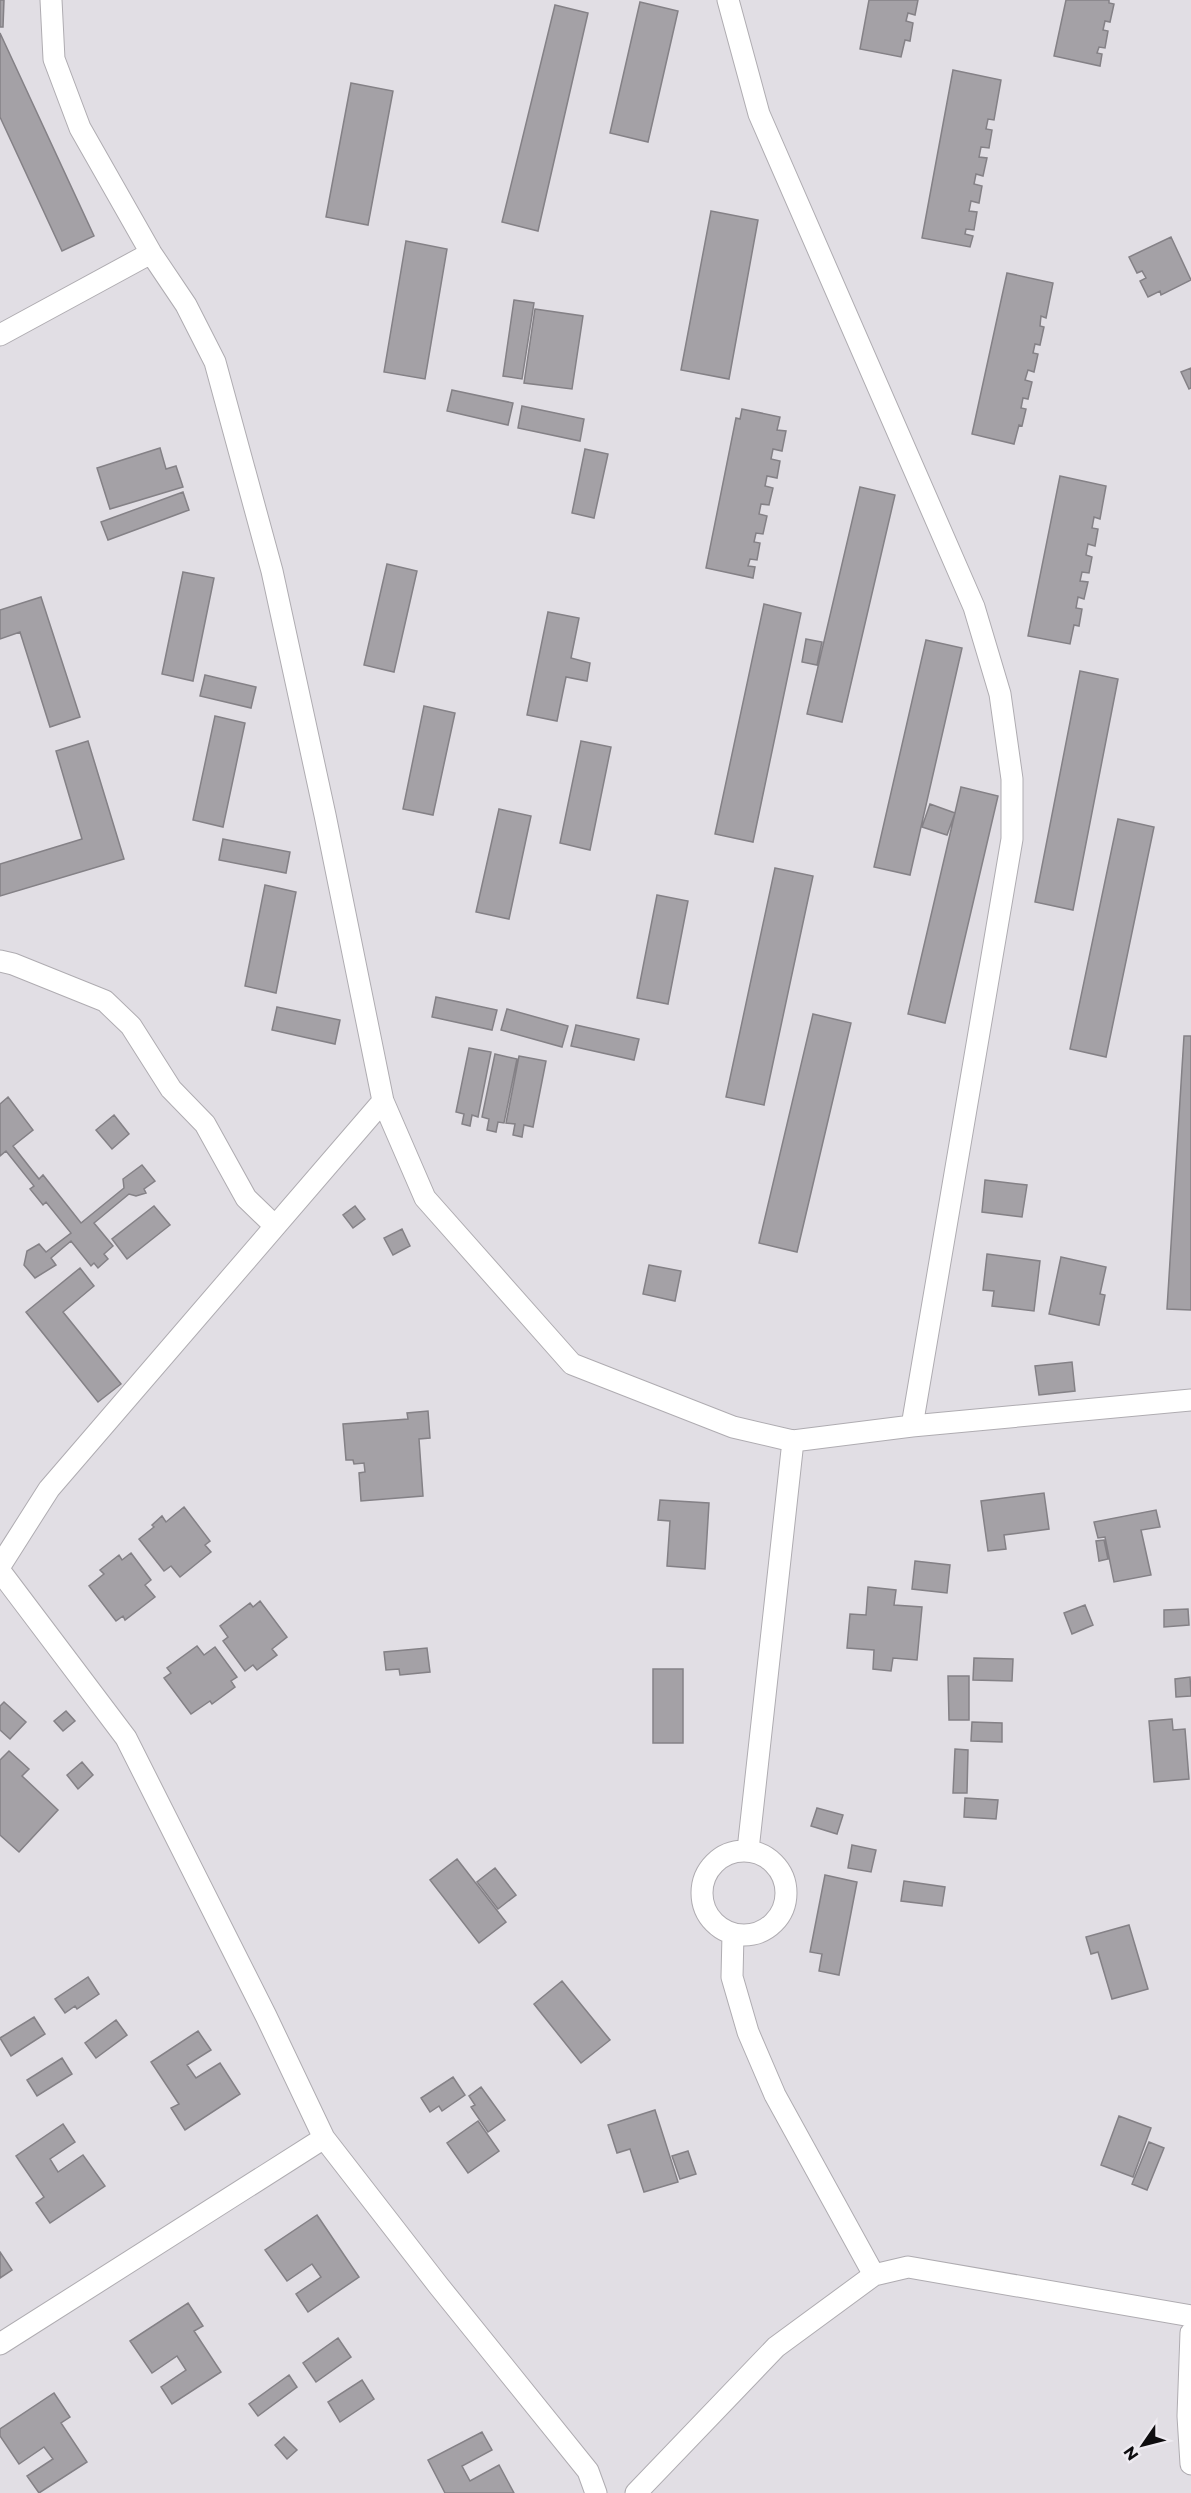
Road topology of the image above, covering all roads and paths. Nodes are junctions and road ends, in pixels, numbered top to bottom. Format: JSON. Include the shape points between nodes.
{"nodes":[{"id":1,"x":51,"y":0,"type":"edge"},
{"id":2,"x":728,"y":0,"type":"edge"},
{"id":3,"x":151,"y":253,"type":"junction"},
{"id":4,"x":0,"y":335,"type":"edge"},
{"id":5,"x":0,"y":961,"type":"edge"},
{"id":6,"x":383,"y":1101,"type":"junction"},
{"id":7,"x":275,"y":1226,"type":"junction"},
{"id":8,"x":1191,"y":1400,"type":"edge"},
{"id":9,"x":912,"y":1426,"type":"junction"},
{"id":10,"x":793,"y":1440,"type":"junction"},
{"id":11,"x":0,"y":1566,"type":"edge"},
{"id":12,"x":0,"y":1571,"type":"edge"},
{"id":13,"x":748,"y":1850,"type":"junction"},
{"id":14,"x":733,"y":1934,"type":"junction"},
{"id":15,"x":324,"y":2138,"type":"junction"},
{"id":16,"x":874,"y":2275,"type":"junction"},
{"id":17,"x":1191,"y":2316,"type":"edge"},
{"id":18,"x":1191,"y":2333,"type":"edge"},
{"id":19,"x":0,"y":2344,"type":"edge"},
{"id":20,"x":1191,"y":2464,"type":"edge"},
{"id":21,"x":596,"y":2493,"type":"edge"},
{"id":22,"x":636,"y":2493,"type":"edge"}],
"edges":[{"from":1,"to":3,"type":"lane","via":[[54,59],[80,128]]},
{"from":2,"to":9,"type":"lane","via":[[759,114],[974,607],[1000,694],[1012,779],[1012,839]]},
{"from":3,"to":4,"type":"lane"},
{"from":3,"to":6,"type":"lane","via":[[186,305],[215,362],[272,571]]},
{"from":5,"to":7,"type":"lane","via":[[105,1001],[131,1026],[171,1089],[205,1124],[246,1198]]},
{"from":6,"to":7,"type":"lane"},
{"from":6,"to":10,"type":"lane","via":[[425,1198],[572,1364],[733,1427]]},
{"from":7,"to":11,"type":"lane","via":[[49,1489]]},
{"from":8,"to":9,"type":"lane"},
{"from":9,"to":10,"type":"lane"},
{"from":10,"to":13,"type":"lane"},
{"from":12,"to":15,"type":"lane","via":[[126,1738]]},
{"from":13,"to":14,"type":"lane","via":[[723,1855],[706,1873],[702,1898],[712,1921]]},
{"from":13,"to":14,"type":"lane","via":[[770,1858],[784,1877],[786,1900],[776,1921],[756,1934]]},
{"from":14,"to":16,"type":"lane","via":[[732,1977],[748,2032],[775,2095]]},
{"from":15,"to":19,"type":"lane"},
{"from":15,"to":21,"type":"lane","via":[[588,2471]]},
{"from":16,"to":17,"type":"lane","via":[[908,2267]]},
{"from":16,"to":22,"type":"lane","via":[[776,2348]]},
{"from":18,"to":20,"type":"lane"}]}
